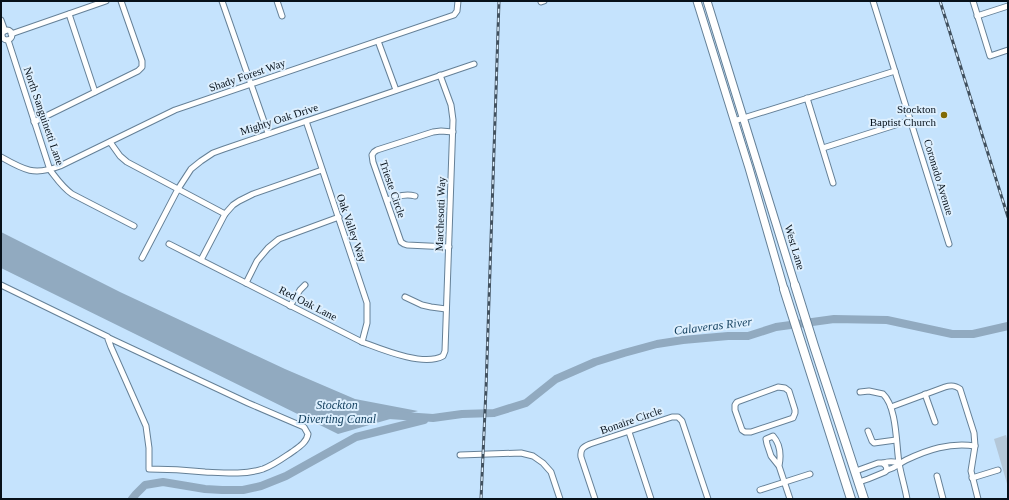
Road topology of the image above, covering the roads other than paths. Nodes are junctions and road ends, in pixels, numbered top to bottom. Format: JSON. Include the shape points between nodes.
{"nodes":[{"id":1,"x":106,"y":1,"type":"edge"},
{"id":2,"x":121,"y":1,"type":"edge"},
{"id":3,"x":222,"y":1,"type":"edge"},
{"id":4,"x":277,"y":1,"type":"edge"},
{"id":5,"x":458,"y":1,"type":"edge"},
{"id":6,"x":697,"y":1,"type":"edge"},
{"id":7,"x":707,"y":1,"type":"edge"},
{"id":8,"x":873,"y":1,"type":"edge"},
{"id":9,"x":973,"y":1,"type":"edge"},
{"id":10,"x":1008,"y":6,"type":"edge"},
{"id":11,"x":69,"y":14,"type":"junction"},
{"id":12,"x":282,"y":16,"type":"dead end"},
{"id":13,"x":977,"y":16,"type":"junction"},
{"id":14,"x":1,"y":20,"type":"edge"},
{"id":15,"x":5,"y":31,"type":"junction"},
{"id":16,"x":11,"y":34,"type":"junction"},
{"id":17,"x":8,"y":40,"type":"junction"},
{"id":18,"x":378,"y":41,"type":"junction"},
{"id":19,"x":1008,"y":50,"type":"edge"},
{"id":20,"x":474,"y":64,"type":"dead end"},
{"id":21,"x":895,"y":71,"type":"junction"},
{"id":22,"x":440,"y":75,"type":"junction"},
{"id":23,"x":251,"y":84,"type":"junction"},
{"id":24,"x":396,"y":90,"type":"junction"},
{"id":25,"x":95,"y":92,"type":"junction"},
{"id":26,"x":808,"y":98,"type":"junction"},
{"id":27,"x":744,"y":118,"type":"junction"},
{"id":28,"x":911,"y":120,"type":"junction"},
{"id":29,"x":306,"y":121,"type":"junction"},
{"id":30,"x":734,"y":121,"type":"junction"},
{"id":31,"x":34,"y":122,"type":"junction"},
{"id":32,"x":453,"y":132,"type":"junction"},
{"id":33,"x":268,"y":133,"type":"junction"},
{"id":34,"x":110,"y":142,"type":"junction"},
{"id":35,"x":823,"y":148,"type":"junction"},
{"id":36,"x":1,"y":157,"type":"edge"},
{"id":37,"x":50,"y":170,"type":"junction"},
{"id":38,"x":322,"y":170,"type":"junction"},
{"id":39,"x":753,"y":180,"type":"junction"},
{"id":40,"x":833,"y":183,"type":"dead end"},
{"id":41,"x":178,"y":189,"type":"junction"},
{"id":42,"x":415,"y":196,"type":"dead end"},
{"id":43,"x":387,"y":200,"type":"junction"},
{"id":44,"x":772,"y":209,"type":"junction"},
{"id":45,"x":225,"y":214,"type":"junction"},
{"id":46,"x":339,"y":217,"type":"junction"},
{"id":47,"x":134,"y":226,"type":"dead end"},
{"id":48,"x":766,"y":226,"type":"junction"},
{"id":49,"x":169,"y":244,"type":"dead end"},
{"id":50,"x":949,"y":244,"type":"dead end"},
{"id":51,"x":448,"y":247,"type":"junction"},
{"id":52,"x":784,"y":247,"type":"junction"},
{"id":53,"x":142,"y":258,"type":"dead end"},
{"id":54,"x":201,"y":260,"type":"junction"},
{"id":55,"x":246,"y":283,"type":"junction"},
{"id":56,"x":1,"y":285,"type":"edge"},
{"id":57,"x":305,"y":285,"type":"dead end"},
{"id":58,"x":796,"y":285,"type":"joint"},
{"id":59,"x":784,"y":289,"type":"joint"},
{"id":60,"x":405,"y":297,"type":"dead end"},
{"id":61,"x":290,"y":306,"type":"junction"},
{"id":62,"x":446,"y":308,"type":"junction"},
{"id":63,"x":108,"y":338,"type":"junction"},
{"id":64,"x":362,"y":342,"type":"junction"},
{"id":65,"x":443,"y":356,"type":"joint"},
{"id":66,"x":860,"y":392,"type":"dead end"},
{"id":67,"x":925,"y":394,"type":"junction"},
{"id":68,"x":891,"y":407,"type":"junction"},
{"id":69,"x":935,"y":422,"type":"dead end"},
{"id":70,"x":772,"y":425,"type":"junction"},
{"id":71,"x":760,"y":429,"type":"junction"},
{"id":72,"x":868,"y":431,"type":"dead end"},
{"id":73,"x":628,"y":432,"type":"junction"},
{"id":74,"x":773,"y":436,"type":"junction"},
{"id":75,"x":766,"y":439,"type":"junction"},
{"id":76,"x":896,"y":440,"type":"junction"},
{"id":77,"x":975,"y":446,"type":"junction"},
{"id":78,"x":460,"y":455,"type":"dead end"},
{"id":79,"x":883,"y":463,"type":"junction"},
{"id":80,"x":899,"y":464,"type":"junction"},
{"id":81,"x":779,"y":466,"type":"junction"},
{"id":82,"x":887,"y":470,"type":"junction"},
{"id":83,"x":998,"y":470,"type":"dead end"},
{"id":84,"x":856,"y":471,"type":"junction"},
{"id":85,"x":810,"y":474,"type":"dead end"},
{"id":86,"x":937,"y":476,"type":"dead end"},
{"id":87,"x":972,"y":478,"type":"junction"},
{"id":88,"x":785,"y":482,"type":"junction"},
{"id":89,"x":859,"y":482,"type":"junction"},
{"id":90,"x":760,"y":490,"type":"dead end"},
{"id":91,"x":560,"y":499,"type":"edge"},
{"id":92,"x":595,"y":499,"type":"edge"},
{"id":93,"x":651,"y":499,"type":"edge"},
{"id":94,"x":708,"y":499,"type":"edge"},
{"id":95,"x":790,"y":499,"type":"edge"},
{"id":96,"x":851,"y":499,"type":"edge"},
{"id":97,"x":864,"y":499,"type":"edge"},
{"id":98,"x":907,"y":499,"type":"edge"},
{"id":99,"x":943,"y":499,"type":"edge"},
{"id":100,"x":978,"y":499,"type":"edge"}],
"edges":[{"from":1,"to":11,"type":"street"},
{"from":2,"to":25,"type":"street","via":[[142,67]]},
{"from":3,"to":23,"type":"street"},
{"from":4,"to":12,"type":"street"},
{"from":5,"to":18,"type":"street","name":"Shady Forest Way","via":[[456,14]]},
{"from":6,"to":30,"type":"main road","name":"West Lane"},
{"from":7,"to":27,"type":"main road","name":"West Lane"},
{"from":8,"to":21,"type":"street","name":"Coronado Avenue"},
{"from":9,"to":13,"type":"street"},
{"from":10,"to":13,"type":"street"},
{"from":11,"to":16,"type":"street"},
{"from":11,"to":25,"type":"street"},
{"from":13,"to":19,"type":"street","via":[[990,56]]},
{"from":14,"to":15,"type":"street"},
{"from":15,"to":16,"type":"street","via":[[10,31]]},
{"from":15,"to":17,"type":"street","via":[[2,36]]},
{"from":16,"to":17,"type":"street"},
{"from":17,"to":31,"type":"street","name":"North Sanguinetti Lane"},
{"from":18,"to":23,"type":"street","name":"Shady Forest Way"},
{"from":18,"to":24,"type":"street"},
{"from":20,"to":22,"type":"street","name":"Mighty Oak Drive"},
{"from":21,"to":26,"type":"street"},
{"from":21,"to":28,"type":"street","name":"Coronado Avenue"},
{"from":22,"to":24,"type":"street","name":"Mighty Oak Drive"},
{"from":22,"to":32,"type":"street","name":"Marchesotti Way","via":[[452,112]]},
{"from":23,"to":33,"type":"street"},
{"from":23,"to":34,"type":"street","name":"Shady Forest Way","via":[[175,110]]},
{"from":24,"to":29,"type":"street","name":"Mighty Oak Drive"},
{"from":25,"to":31,"type":"street"},
{"from":26,"to":27,"type":"street"},
{"from":26,"to":35,"type":"street"},
{"from":27,"to":30,"type":"street"},
{"from":27,"to":44,"type":"main road","name":"West Lane"},
{"from":28,"to":35,"type":"street"},
{"from":28,"to":50,"type":"street","name":"Coronado Avenue"},
{"from":29,"to":33,"type":"street","name":"Mighty Oak Drive"},
{"from":29,"to":38,"type":"street","name":"Oak Valley Way"},
{"from":30,"to":39,"type":"main road","name":"West Lane"},
{"from":31,"to":37,"type":"street","name":"North Sanguinetti Lane"},
{"from":32,"to":43,"type":"street","name":"Trieste Circle","via":[[433,132],[374,152],[372,158]]},
{"from":32,"to":51,"type":"street","name":"Marchesotti Way"},
{"from":33,"to":41,"type":"street","name":"Mighty Oak Drive","via":[[213,153],[191,169]]},
{"from":34,"to":37,"type":"street","name":"Shady Forest Way"},
{"from":34,"to":41,"type":"street","via":[[127,162]]},
{"from":35,"to":40,"type":"street"},
{"from":36,"to":37,"type":"street","via":[[33,171]]},
{"from":37,"to":47,"type":"street","name":"North Sanguinetti Lane","via":[[72,194]]},
{"from":38,"to":45,"type":"street","via":[[247,196]]},
{"from":38,"to":46,"type":"street","name":"Oak Valley Way"},
{"from":39,"to":44,"type":"main road","via":[[764,206]]},
{"from":39,"to":48,"type":"main road","name":"West Lane"},
{"from":41,"to":45,"type":"street"},
{"from":41,"to":53,"type":"street","name":"Mighty Oak Drive"},
{"from":42,"to":43,"type":"street","via":[[410,194]]},
{"from":43,"to":51,"type":"street","name":"Trieste Circle","via":[[404,244]]},
{"from":44,"to":52,"type":"main road","name":"West Lane"},
{"from":45,"to":54,"type":"street"},
{"from":46,"to":55,"type":"street","via":[[279,239],[257,261]]},
{"from":46,"to":64,"type":"street","name":"Oak Valley Way","via":[[367,302],[367,323]]},
{"from":48,"to":52,"type":"main road","via":[[772,226]]},
{"from":48,"to":59,"type":"main road","name":"West Lane"},
{"from":49,"to":54,"type":"street","name":"Red Oak Lane"},
{"from":51,"to":62,"type":"street","name":"Marchesotti Way"},
{"from":52,"to":58,"type":"main road","name":"West Lane"},
{"from":54,"to":55,"type":"street","name":"Red Oak Lane"},
{"from":55,"to":61,"type":"street","name":"Red Oak Lane"},
{"from":56,"to":63,"type":"street"},
{"from":57,"to":61,"type":"street"},
{"from":58,"to":84,"type":"main road","name":"West Lane"},
{"from":59,"to":96,"type":"main road","name":"West Lane"},
{"from":60,"to":62,"type":"street","via":[[422,305]]},
{"from":61,"to":64,"type":"street","name":"Red Oak Lane"},
{"from":62,"to":65,"type":"street","name":"Marchesotti Way"},
{"from":63,"to":63,"type":"street","via":[[146,426],[149,468],[229,473],[253,471],[281,460],[308,437],[304,428]]},
{"from":64,"to":65,"type":"street","name":"Red Oak Lane","via":[[414,358],[429,359]]},
{"from":66,"to":68,"type":"street","via":[[883,394]]},
{"from":67,"to":68,"type":"street"},
{"from":67,"to":69,"type":"street"},
{"from":67,"to":77,"type":"street","via":[[951,385],[960,389],[974,433]]},
{"from":68,"to":76,"type":"street"},
{"from":70,"to":71,"type":"street"},
{"from":70,"to":71,"type":"street","via":[[794,416],[795,410],[785,388],[778,387],[745,398],[735,405],[742,430],[748,433]]},
{"from":70,"to":74,"type":"street"},
{"from":71,"to":75,"type":"street"},
{"from":72,"to":76,"type":"street","via":[[874,443]]},
{"from":73,"to":92,"type":"street","name":"Bonaire Circle","via":[[581,449],[581,457]]},
{"from":73,"to":93,"type":"street"},
{"from":73,"to":94,"type":"street","name":"Bonaire Circle","via":[[678,417],[682,422]]},
{"from":74,"to":75,"type":"street"},
{"from":74,"to":81,"type":"street","via":[[781,456]]},
{"from":75,"to":81,"type":"street","via":[[771,456]]},
{"from":76,"to":80,"type":"street"},
{"from":77,"to":80,"type":"street","via":[[942,447]]},
{"from":77,"to":87,"type":"street"},
{"from":78,"to":91,"type":"street","via":[[530,455],[548,468]]},
{"from":79,"to":80,"type":"street","via":[[894,461]]},
{"from":79,"to":82,"type":"street"},
{"from":79,"to":84,"type":"street"},
{"from":80,"to":82,"type":"street"},
{"from":80,"to":98,"type":"street"},
{"from":81,"to":88,"type":"street"},
{"from":82,"to":89,"type":"street"},
{"from":83,"to":87,"type":"street"},
{"from":84,"to":89,"type":"main road","name":"West Lane"},
{"from":85,"to":88,"type":"street"},
{"from":86,"to":99,"type":"street"},
{"from":87,"to":100,"type":"street"},
{"from":88,"to":90,"type":"street"},
{"from":88,"to":95,"type":"street"},
{"from":89,"to":97,"type":"main road","name":"West Lane"}]}
